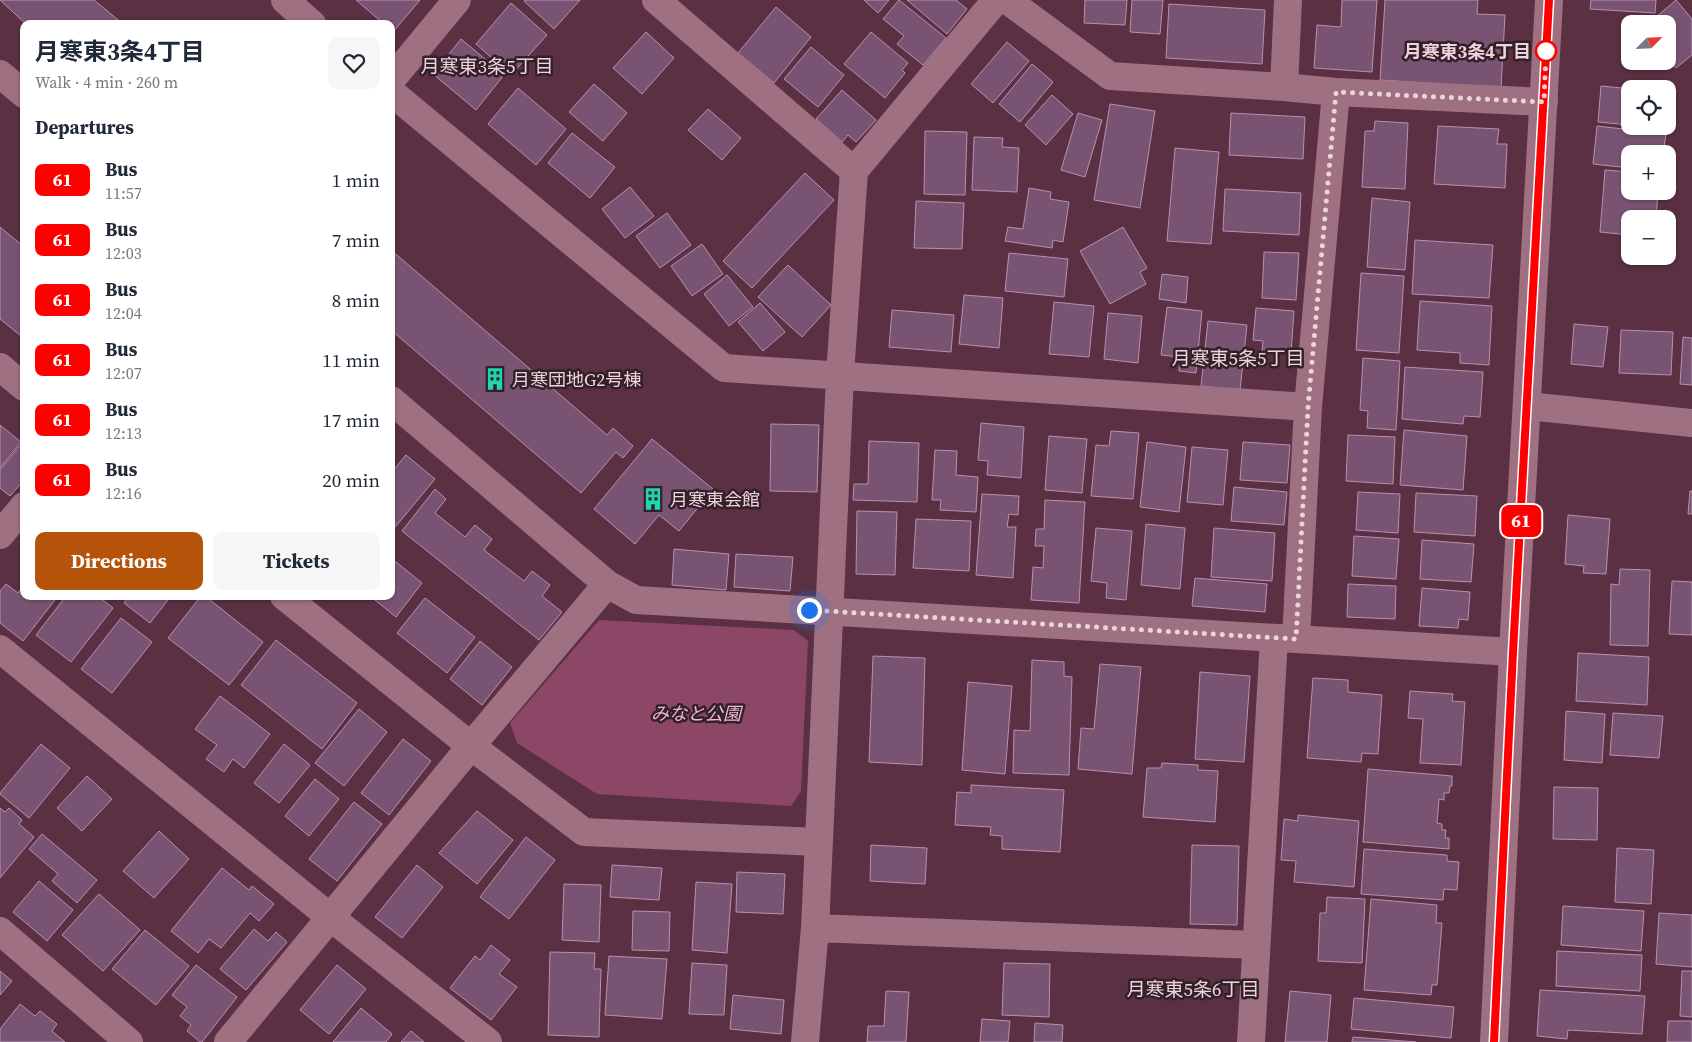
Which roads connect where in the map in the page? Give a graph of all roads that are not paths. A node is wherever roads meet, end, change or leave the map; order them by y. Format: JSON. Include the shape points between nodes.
{"nodes":[{"id":1,"x":285,"y":0,"type":"edge"},
{"id":2,"x":457,"y":0,"type":"edge"},
{"id":3,"x":656,"y":0,"type":"edge"},
{"id":4,"x":996,"y":0,"type":"edge"},
{"id":5,"x":1007,"y":0,"type":"edge"},
{"id":6,"x":1288,"y":0,"type":"edge"},
{"id":7,"x":1549,"y":0,"type":"edge"},
{"id":8,"x":308,"y":20,"type":"edge"},
{"id":9,"x":0,"y":74,"type":"edge"},
{"id":10,"x":395,"y":75,"type":"edge"},
{"id":11,"x":1284,"y":87,"type":"junction"},
{"id":12,"x":20,"y":91,"type":"edge"},
{"id":13,"x":1336,"y":92,"type":"junction"},
{"id":14,"x":395,"y":95,"type":"edge"},
{"id":15,"x":1544,"y":102,"type":"junction"},
{"id":16,"x":854,"y":171,"type":"junction"},
{"id":17,"x":0,"y":367,"type":"edge"},
{"id":18,"x":840,"y":375,"type":"junction"},
{"id":19,"x":20,"y":384,"type":"edge"},
{"id":20,"x":395,"y":403,"type":"edge"},
{"id":21,"x":1528,"y":406,"type":"junction"},
{"id":22,"x":1308,"y":407,"type":"junction"},
{"id":23,"x":1692,"y":423,"type":"edge"},
{"id":24,"x":20,"y":511,"type":"edge"},
{"id":25,"x":0,"y":535,"type":"edge"},
{"id":26,"x":607,"y":584,"type":"junction"},
{"id":27,"x":289,"y":600,"type":"edge"},
{"id":28,"x":828,"y":611,"type":"junction"},
{"id":29,"x":1285,"y":638,"type":"junction"},
{"id":30,"x":0,"y":649,"type":"edge"},
{"id":31,"x":1513,"y":652,"type":"junction"},
{"id":32,"x":471,"y":746,"type":"junction"},
{"id":33,"x":818,"y":842,"type":"junction"},
{"id":34,"x":330,"y":917,"type":"junction"},
{"id":35,"x":814,"y":928,"type":"junction"},
{"id":36,"x":0,"y":932,"type":"edge"},
{"id":37,"x":1256,"y":945,"type":"junction"},
{"id":38,"x":129,"y":1042,"type":"edge"},
{"id":39,"x":228,"y":1042,"type":"edge"},
{"id":40,"x":488,"y":1042,"type":"edge"},
{"id":41,"x":805,"y":1042,"type":"edge"},
{"id":42,"x":1251,"y":1042,"type":"edge"},
{"id":43,"x":1494,"y":1042,"type":"edge"}],
"edges":[{"from":1,"to":8,"type":"street"},
{"from":2,"to":10,"type":"street"},
{"from":3,"to":16,"type":"street"},
{"from":4,"to":16,"type":"street"},
{"from":5,"to":11,"type":"street","via":[[1110,76]]},
{"from":6,"to":11,"type":"street"},
{"from":7,"to":15,"type":"street"},
{"from":9,"to":12,"type":"street"},
{"from":11,"to":13,"type":"street"},
{"from":13,"to":15,"type":"street"},
{"from":13,"to":22,"type":"street"},
{"from":14,"to":18,"type":"street","via":[[724,368]]},
{"from":15,"to":21,"type":"street"},
{"from":16,"to":18,"type":"street"},
{"from":17,"to":19,"type":"street"},
{"from":18,"to":22,"type":"street"},
{"from":18,"to":28,"type":"street"},
{"from":20,"to":26,"type":"street"},
{"from":21,"to":23,"type":"street"},
{"from":21,"to":31,"type":"street"},
{"from":22,"to":29,"type":"street"},
{"from":24,"to":25,"type":"street"},
{"from":26,"to":28,"type":"street","via":[[636,600]]},
{"from":26,"to":32,"type":"street"},
{"from":27,"to":32,"type":"street"},
{"from":28,"to":29,"type":"street"},
{"from":28,"to":33,"type":"street"},
{"from":29,"to":31,"type":"street"},
{"from":29,"to":37,"type":"street"},
{"from":30,"to":34,"type":"street"},
{"from":31,"to":43,"type":"street"},
{"from":32,"to":33,"type":"street","via":[[584,832]]},
{"from":32,"to":34,"type":"street"},
{"from":33,"to":35,"type":"street"},
{"from":34,"to":39,"type":"street"},
{"from":34,"to":40,"type":"street"},
{"from":35,"to":37,"type":"street"},
{"from":35,"to":41,"type":"street"},
{"from":36,"to":38,"type":"street"},
{"from":37,"to":42,"type":"street"}]}
